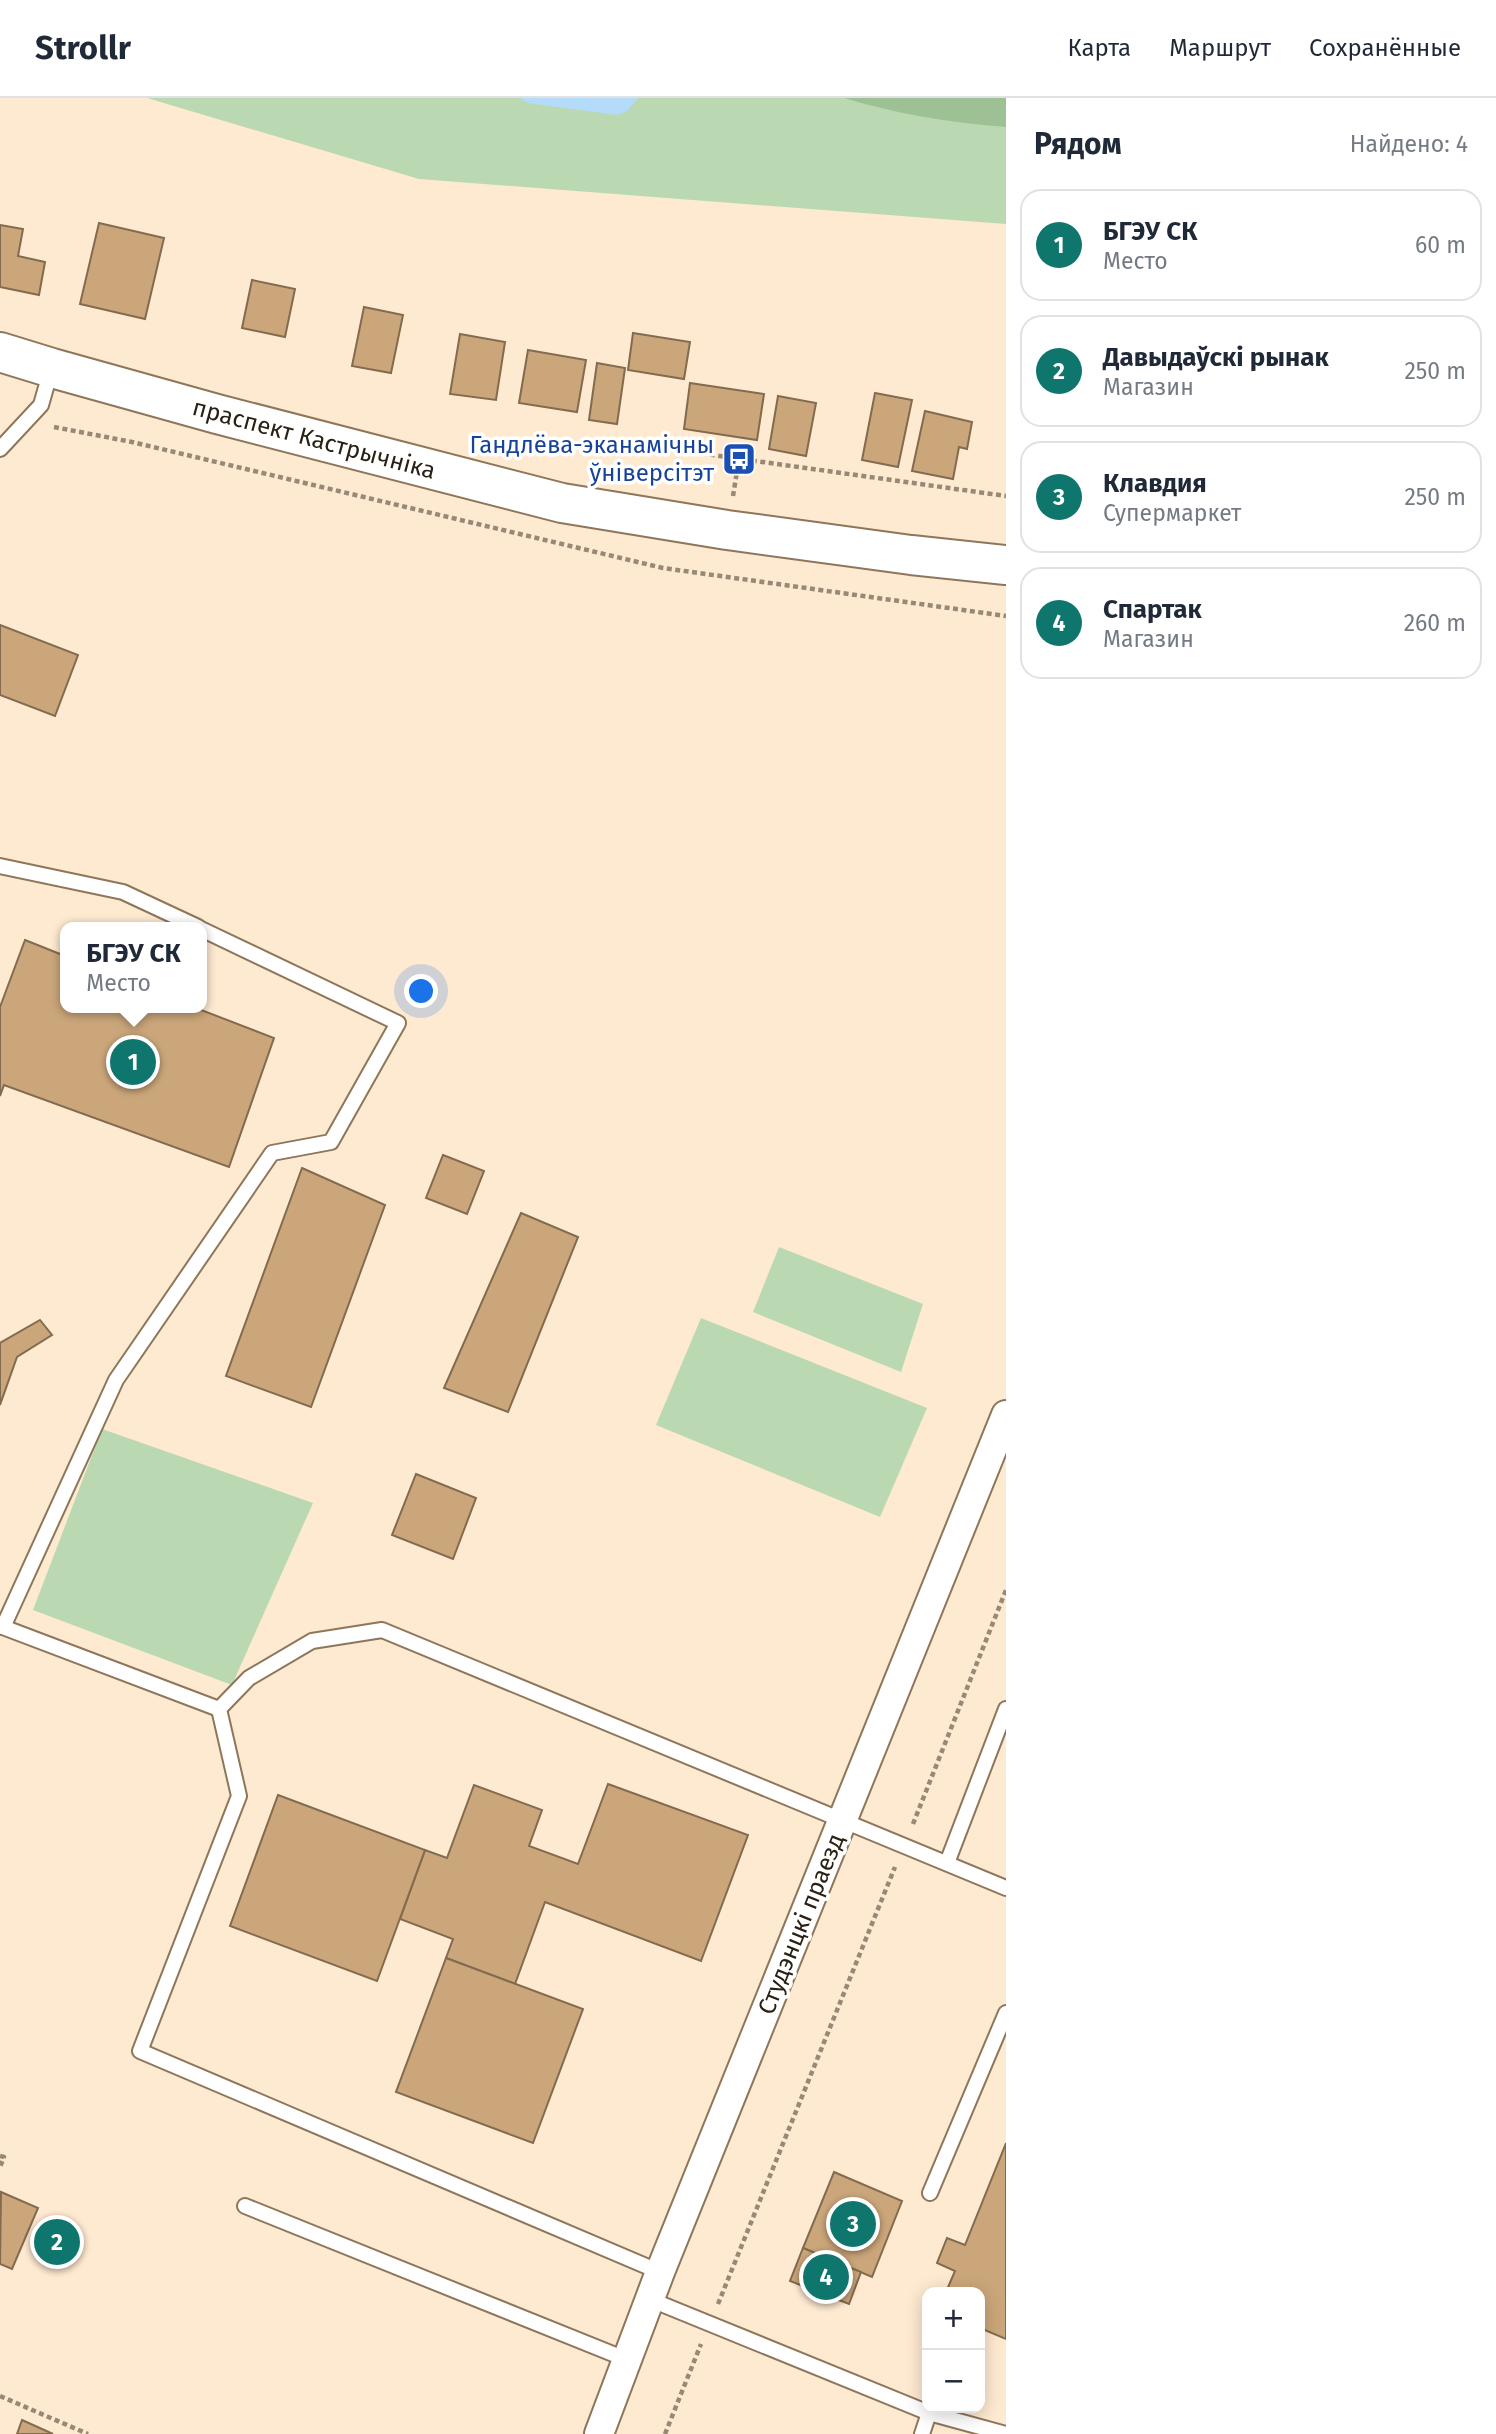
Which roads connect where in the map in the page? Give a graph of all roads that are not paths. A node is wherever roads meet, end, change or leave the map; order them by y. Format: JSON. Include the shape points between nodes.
{"nodes":[{"id":1,"x":0,"y":352,"type":"edge"},
{"id":2,"x":52,"y":368,"type":"junction"},
{"id":3,"x":0,"y":449,"type":"edge"},
{"id":4,"x":1006,"y":565,"type":"edge"},
{"id":5,"x":0,"y":866,"type":"edge"},
{"id":6,"x":187,"y":922,"type":"edge"},
{"id":7,"x":207,"y":931,"type":"edge"},
{"id":8,"x":1006,"y":1415,"type":"edge"},
{"id":9,"x":1,"y":1627,"type":"edge"},
{"id":10,"x":219,"y":1709,"type":"junction"},
{"id":11,"x":1006,"y":1709,"type":"edge"},
{"id":12,"x":843,"y":1819,"type":"junction"},
{"id":13,"x":947,"y":1863,"type":"junction"},
{"id":14,"x":1006,"y":1888,"type":"edge"},
{"id":15,"x":1006,"y":2013,"type":"edge"},
{"id":16,"x":930,"y":2193,"type":"dead end"},
{"id":17,"x":245,"y":2206,"type":"dead end"},
{"id":18,"x":660,"y":2272,"type":"junction"},
{"id":19,"x":649,"y":2299,"type":"junction"},
{"id":20,"x":628,"y":2360,"type":"junction"},
{"id":21,"x":922,"y":2410,"type":"edge"},
{"id":22,"x":929,"y":2413,"type":"joint"},
{"id":23,"x":599,"y":2434,"type":"edge"},
{"id":24,"x":922,"y":2434,"type":"edge"},
{"id":25,"x":1006,"y":2434,"type":"edge"}],
"edges":[{"from":1,"to":2,"type":"main road","name":"праспект Кастрычніка"},
{"from":2,"to":3,"type":"lane","via":[[41,405]]},
{"from":2,"to":4,"type":"main road","name":"праспект Кастрычніка","via":[[562,503],[727,530]]},
{"from":5,"to":6,"type":"lane","via":[[124,892]]},
{"from":7,"to":9,"type":"lane","via":[[398,1023],[331,1142],[272,1153],[116,1380]]},
{"from":8,"to":12,"type":"street","name":"Студэнцкі праезд"},
{"from":9,"to":10,"type":"lane"},
{"from":10,"to":12,"type":"lane","via":[[249,1678],[312,1641],[382,1630]]},
{"from":10,"to":18,"type":"lane","via":[[239,1796],[140,2051]]},
{"from":11,"to":13,"type":"lane"},
{"from":12,"to":13,"type":"lane"},
{"from":12,"to":18,"type":"street","name":"Студэнцкі праезд"},
{"from":13,"to":14,"type":"lane"},
{"from":15,"to":16,"type":"lane"},
{"from":17,"to":20,"type":"lane"},
{"from":18,"to":19,"type":"street","name":"Студэнцкі праезд"},
{"from":19,"to":20,"type":"street","name":"Студэнцкі праезд"},
{"from":19,"to":21,"type":"lane"},
{"from":20,"to":23,"type":"street","name":"Студэнцкі праезд"},
{"from":22,"to":24,"type":"lane"},
{"from":22,"to":25,"type":"lane"}]}
